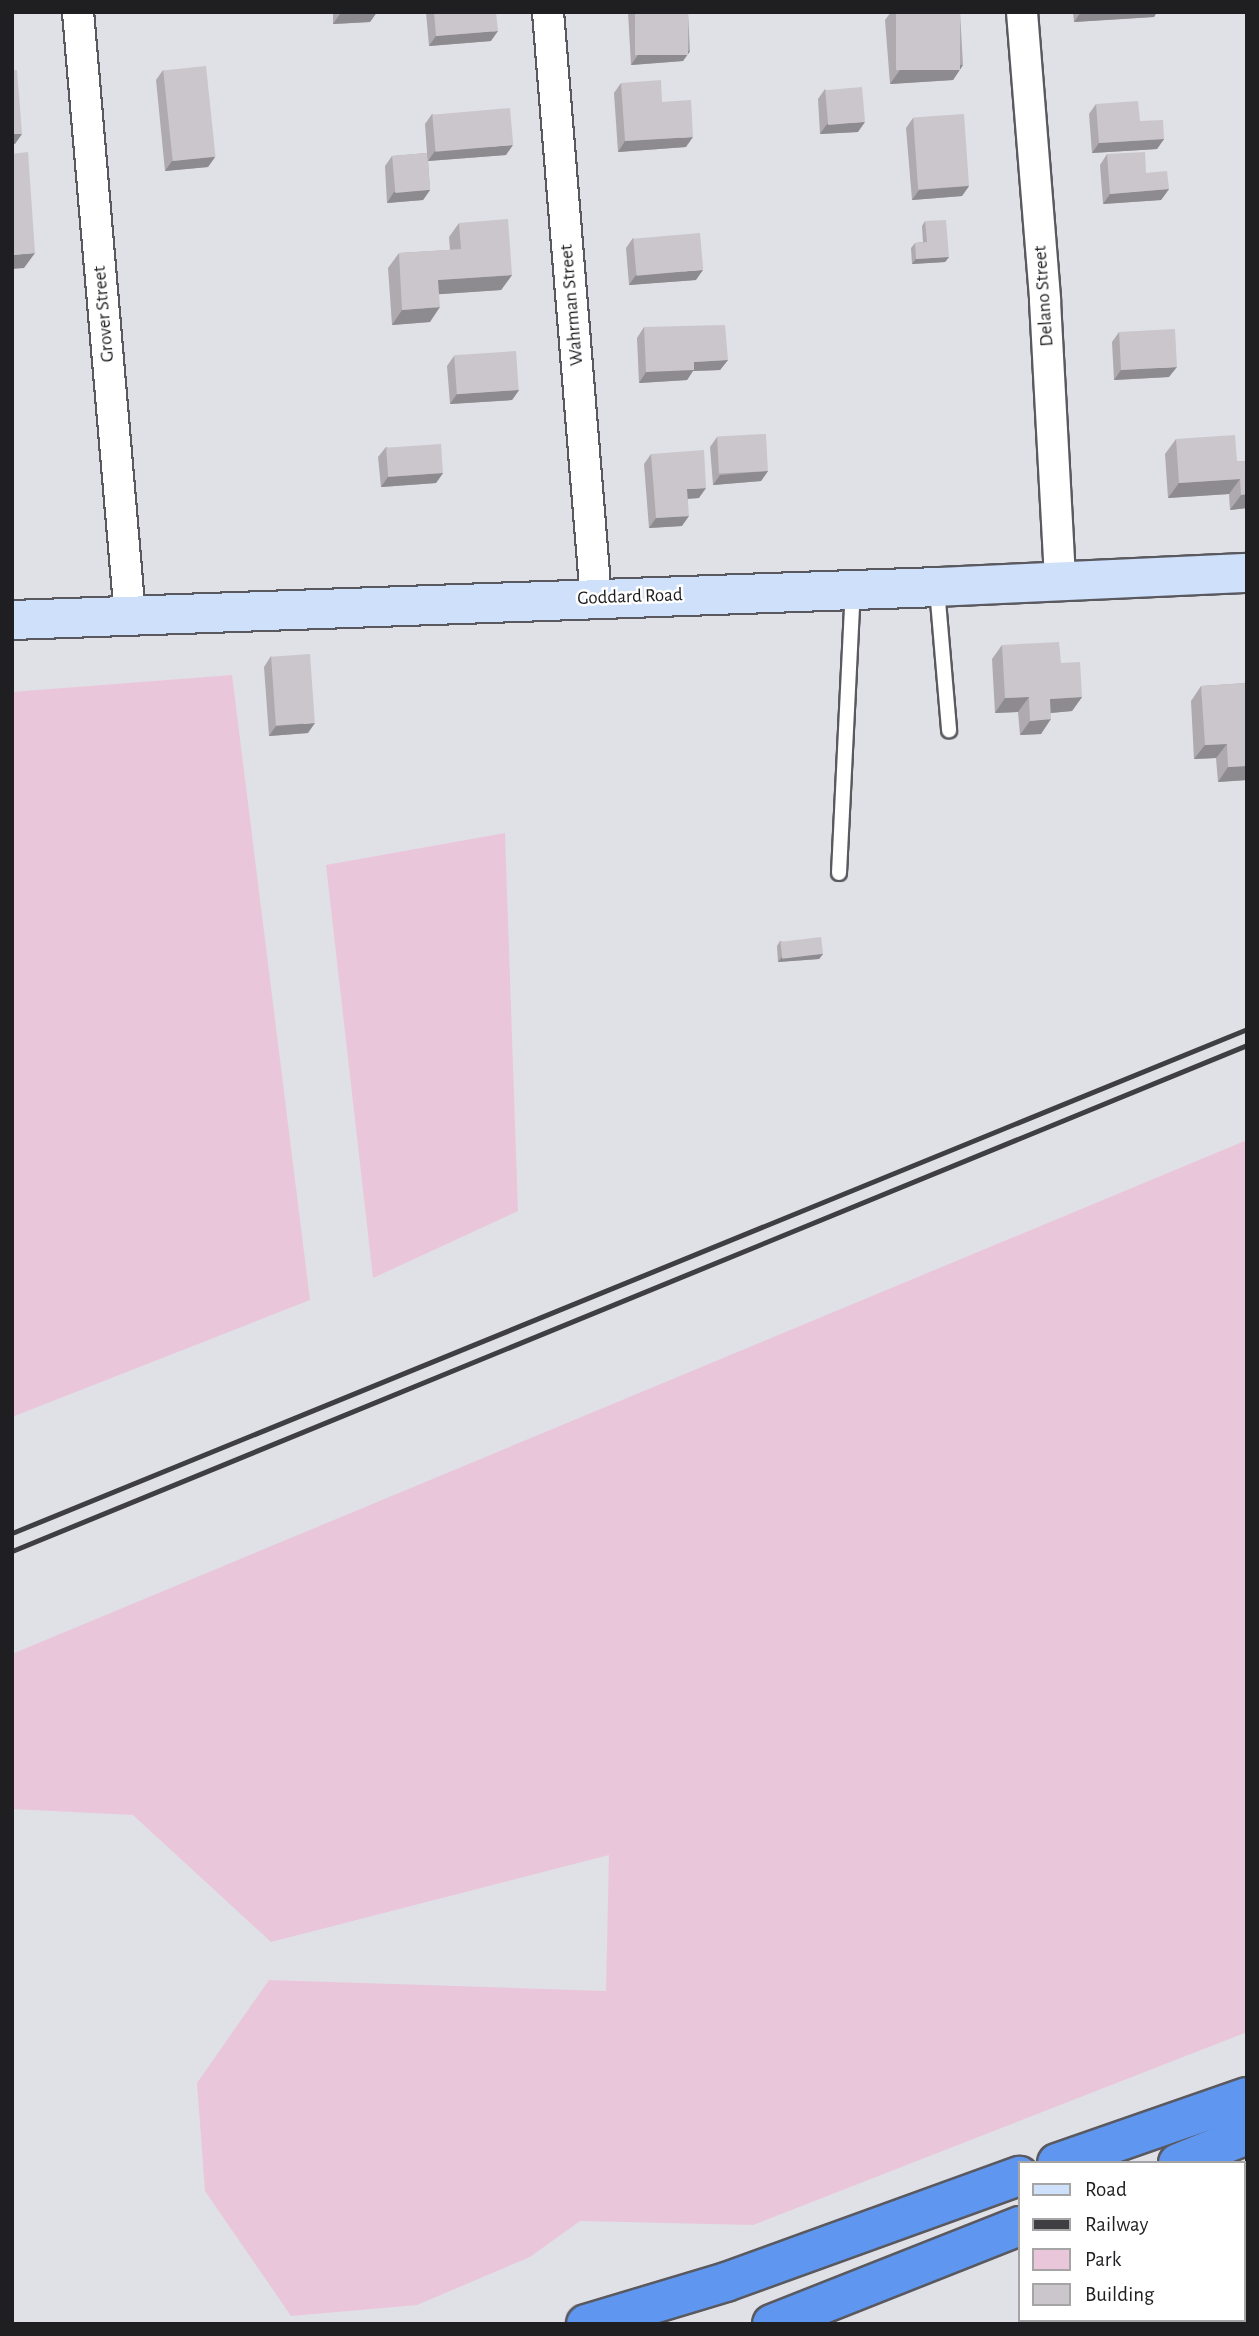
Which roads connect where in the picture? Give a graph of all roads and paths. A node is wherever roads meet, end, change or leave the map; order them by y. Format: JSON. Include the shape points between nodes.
{"nodes":[{"id":1,"x":78,"y":12,"type":"edge"},
{"id":2,"x":548,"y":12,"type":"edge"},
{"id":3,"x":1022,"y":12,"type":"edge"},
{"id":4,"x":1247,"y":573,"type":"edge"},
{"id":5,"x":1060,"y":580,"type":"junction"},
{"id":6,"x":937,"y":587,"type":"junction"},
{"id":7,"x":853,"y":590,"type":"junction"},
{"id":8,"x":596,"y":598,"type":"junction"},
{"id":9,"x":130,"y":616,"type":"junction"},
{"id":10,"x":12,"y":621,"type":"edge"},
{"id":11,"x":949,"y":730,"type":"dead end"},
{"id":12,"x":839,"y":873,"type":"dead end"},
{"id":13,"x":1247,"y":2097,"type":"edge"},
{"id":14,"x":1247,"y":2135,"type":"edge"},
{"id":15,"x":1063,"y":2161,"type":"edge"},
{"id":16,"x":1183,"y":2161,"type":"edge"},
{"id":17,"x":1018,"y":2176,"type":"edge"},
{"id":18,"x":1018,"y":2226,"type":"edge"},
{"id":19,"x":586,"y":2324,"type":"edge"},
{"id":20,"x":772,"y":2324,"type":"edge"}],
"edges":[{"from":1,"to":9,"type":"street","name":"Grover Street"},
{"from":2,"to":8,"type":"street","name":"Wahrman Street"},
{"from":3,"to":5,"type":"street","name":"Delano Street","via":[[1045,301]]},
{"from":4,"to":5,"type":"main road","name":"Goddard Road"},
{"from":5,"to":6,"type":"main road","name":"Goddard Road"},
{"from":6,"to":7,"type":"main road","name":"Goddard Road"},
{"from":6,"to":11,"type":"lane"},
{"from":7,"to":8,"type":"main road","name":"Goddard Road"},
{"from":7,"to":12,"type":"lane"},
{"from":8,"to":9,"type":"main road","name":"Goddard Road"},
{"from":9,"to":10,"type":"main road","name":"Goddard Road"},
{"from":13,"to":15,"type":"highway"},
{"from":14,"to":16,"type":"highway"},
{"from":17,"to":19,"type":"highway","via":[[726,2282]]},
{"from":18,"to":20,"type":"highway"}]}
